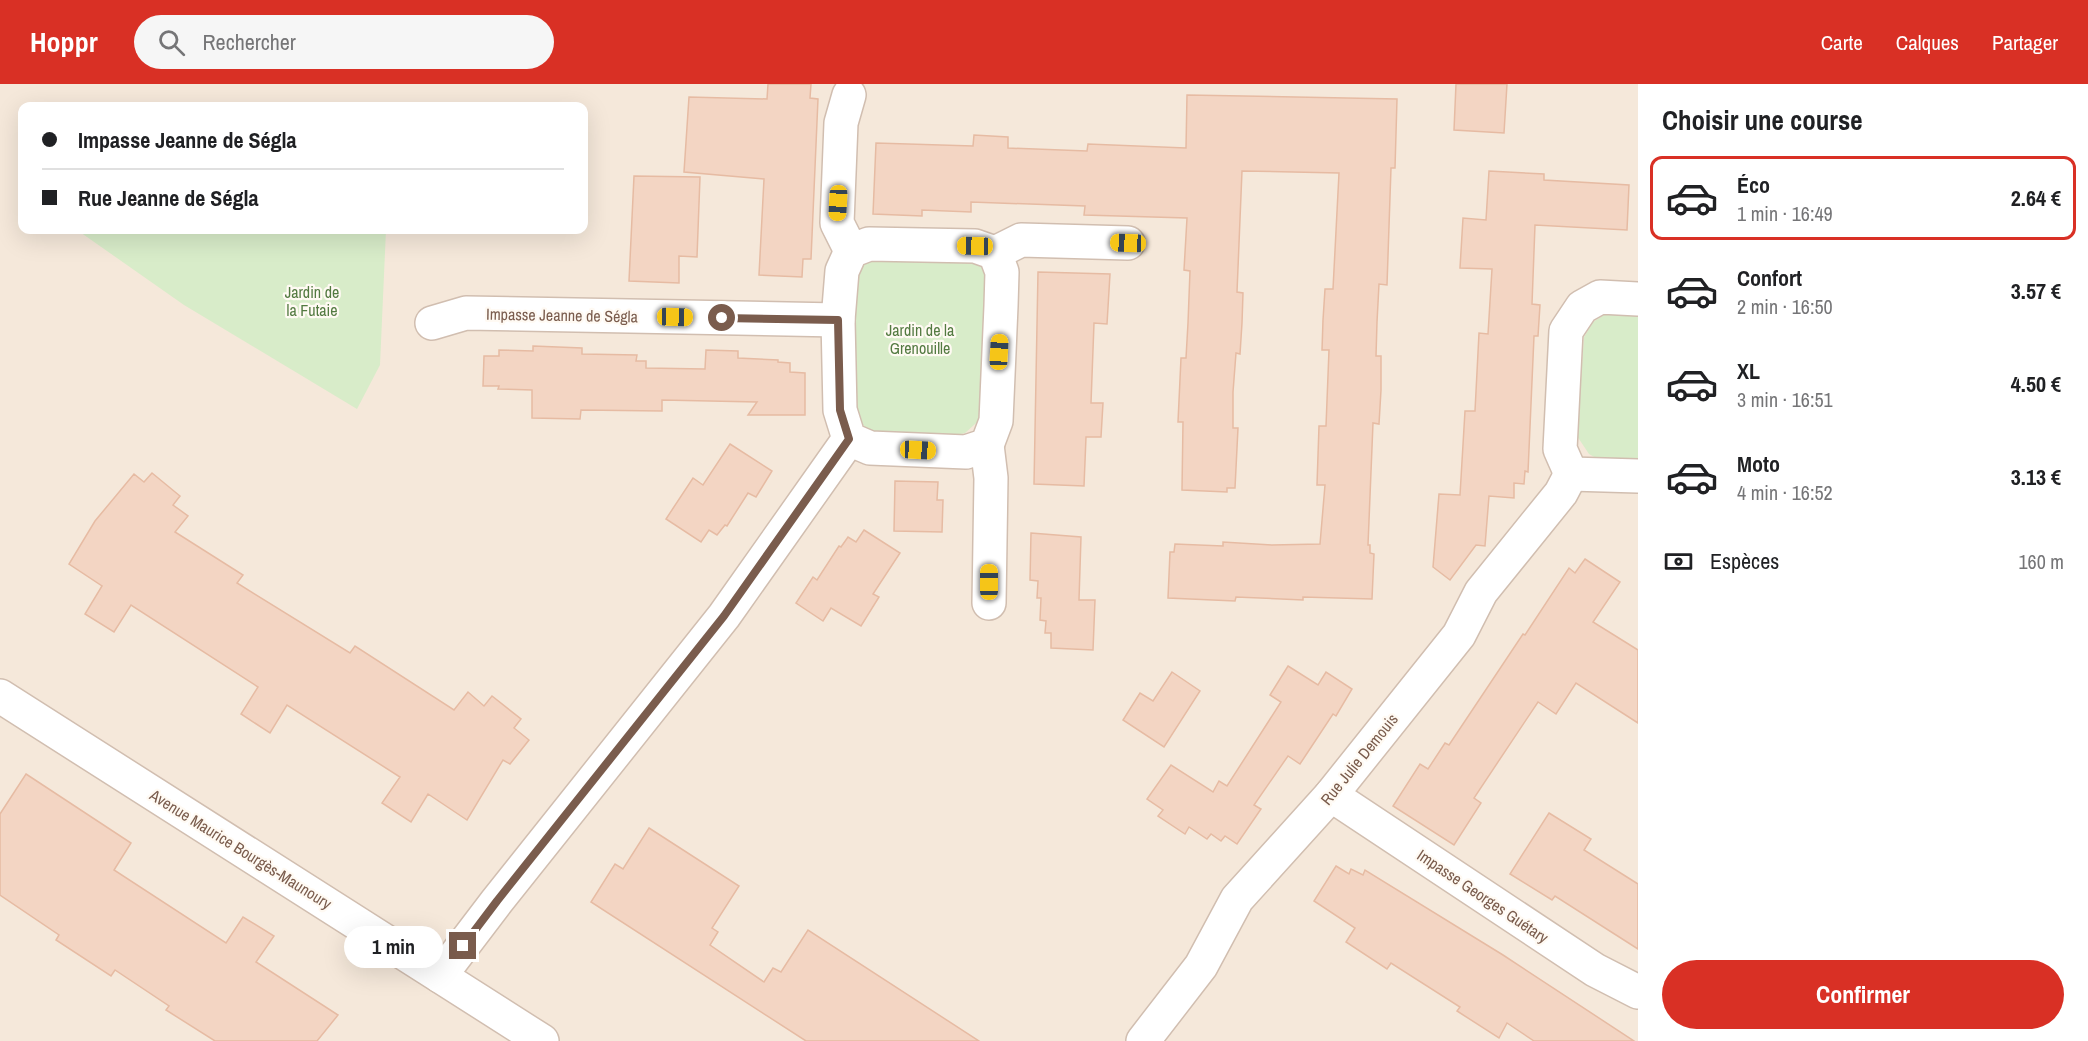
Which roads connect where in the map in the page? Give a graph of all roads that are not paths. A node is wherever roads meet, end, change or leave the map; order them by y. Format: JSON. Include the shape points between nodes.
{"nodes":[{"id":1,"x":849,"y":95,"type":"dead end"},
{"id":2,"x":1128,"y":243,"type":"dead end"},
{"id":3,"x":851,"y":251,"type":"junction"},
{"id":4,"x":995,"y":253,"type":"junction"},
{"id":5,"x":1638,"y":298,"type":"edge"},
{"id":6,"x":838,"y":320,"type":"junction"},
{"id":7,"x":432,"y":323,"type":"dead end"},
{"id":8,"x":849,"y":439,"type":"junction"},
{"id":9,"x":987,"y":445,"type":"junction"},
{"id":10,"x":1571,"y":474,"type":"junction"},
{"id":11,"x":1638,"y":476,"type":"edge"},
{"id":12,"x":989,"y":603,"type":"dead end"},
{"id":13,"x":0,"y":696,"type":"edge"},
{"id":14,"x":1331,"y":795,"type":"junction"},
{"id":15,"x":440,"y":976,"type":"junction"},
{"id":16,"x":1638,"y":992,"type":"edge"},
{"id":17,"x":542,"y":1041,"type":"edge"},
{"id":18,"x":1143,"y":1041,"type":"edge"}],
"edges":[{"from":1,"to":3,"type":"street","via":[[841,123],[837,223]]},
{"from":2,"to":4,"type":"street","via":[[1021,240]]},
{"from":3,"to":4,"type":"street","via":[[881,244],[975,246]]},
{"from":3,"to":6,"type":"street","via":[[842,271]]},
{"from":4,"to":9,"type":"street","via":[[1002,272],[1000,329],[996,421]]},
{"from":5,"to":10,"type":"street","via":[[1600,297],[1582,308],[1566,331],[1560,449]]},
{"from":6,"to":7,"type":"street","name":"Impasse Jeanne de Ségla","via":[[466,314]]},
{"from":6,"to":8,"type":"street","via":[[840,410]]},
{"from":8,"to":9,"type":"street","via":[[870,448],[966,452]]},
{"from":8,"to":15,"type":"street","via":[[724,616]]},
{"from":9,"to":12,"type":"street","via":[[991,478]]},
{"from":10,"to":11,"type":"street"},
{"from":10,"to":14,"type":"street","name":"Rue Julie Demouis","via":[[1561,493],[1481,592],[1459,635]]},
{"from":13,"to":15,"type":"street","name":"Avenue Maurice Bourgès-Maunoury"},
{"from":14,"to":16,"type":"street","name":"Impasse Georges Guétary","via":[[1595,970]]},
{"from":14,"to":18,"type":"street","name":"Rue Julie Demouis","via":[[1237,899],[1202,966]]},
{"from":15,"to":17,"type":"street","name":"Avenue Maurice Bourgès-Maunoury"}]}
